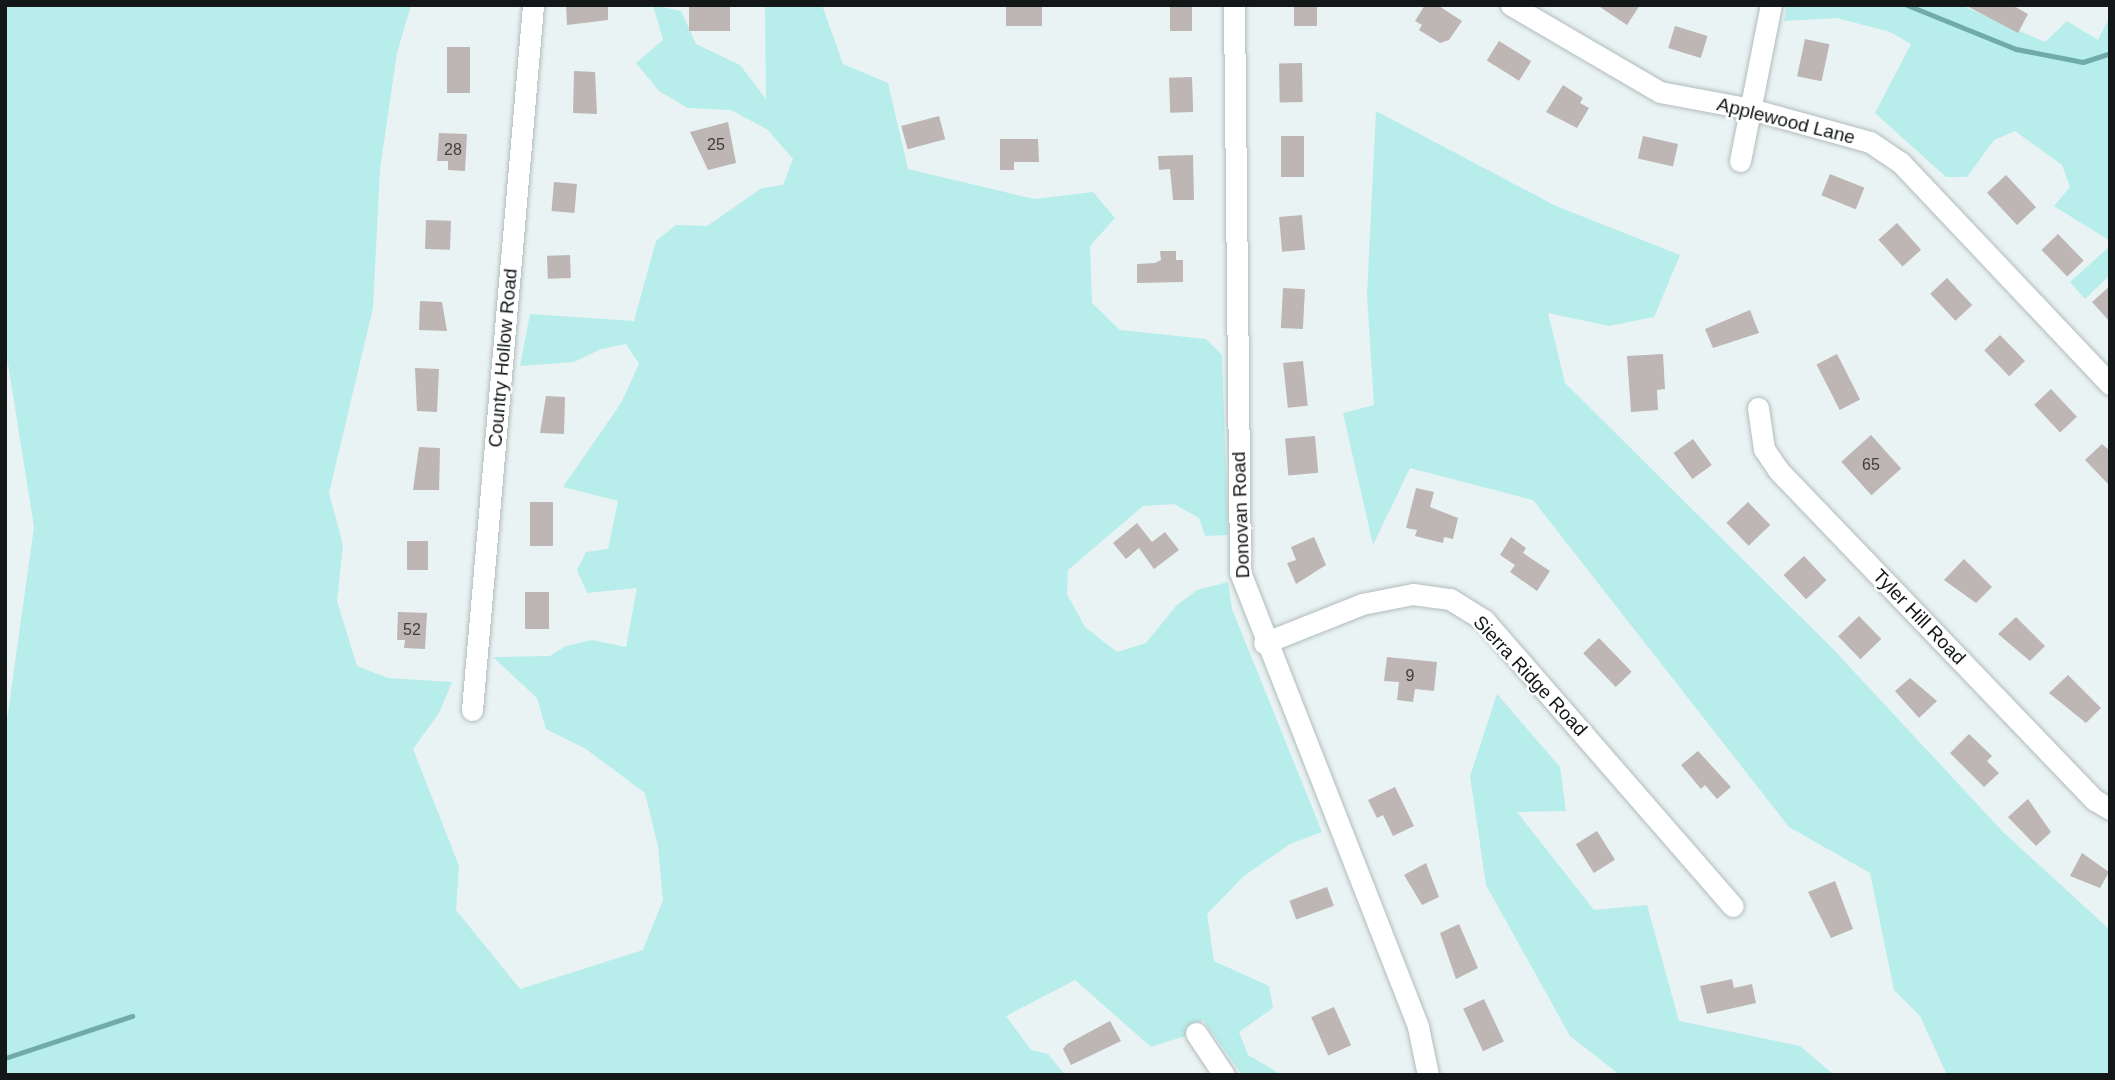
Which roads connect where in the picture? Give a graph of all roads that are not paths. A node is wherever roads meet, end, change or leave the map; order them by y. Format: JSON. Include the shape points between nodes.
{"nodes":[{"id":1,"x":533,"y":5,"type":"edge"},
{"id":2,"x":1234,"y":5,"type":"edge"},
{"id":3,"x":1511,"y":5,"type":"edge"},
{"id":4,"x":1771,"y":5,"type":"edge"},
{"id":5,"x":1751,"y":109,"type":"junction"},
{"id":6,"x":1740,"y":161,"type":"dead end"},
{"id":7,"x":2110,"y":384,"type":"edge"},
{"id":8,"x":1758,"y":408,"type":"dead end"},
{"id":9,"x":1264,"y":643,"type":"junction"},
{"id":10,"x":472,"y":710,"type":"dead end"},
{"id":11,"x":2110,"y":809,"type":"edge"},
{"id":12,"x":1733,"y":906,"type":"dead end"},
{"id":13,"x":1196,"y":1033,"type":"dead end"},
{"id":14,"x":1224,"y":1075,"type":"edge"},
{"id":15,"x":1429,"y":1075,"type":"edge"}],
"edges":[{"from":1,"to":10,"type":"street","name":"Country Hollow Road"},
{"from":2,"to":9,"type":"street","name":"Donovan Road","via":[[1240,572]]},
{"from":3,"to":5,"type":"street","name":"Applewood Lane","via":[[1660,92]]},
{"from":4,"to":5,"type":"street"},
{"from":5,"to":6,"type":"street"},
{"from":5,"to":7,"type":"street","name":"Applewood Lane","via":[[1870,142],[1900,162]]},
{"from":8,"to":11,"type":"street","name":"Tyler Hill Road","via":[[1764,449],[1778,470],[2095,800]]},
{"from":9,"to":12,"type":"street","name":"Sierra Ridge Road","via":[[1362,604],[1413,593],[1450,599],[1483,620]]},
{"from":9,"to":15,"type":"street","name":"Donovan Road","via":[[1418,1027]]},
{"from":13,"to":14,"type":"street"}]}
